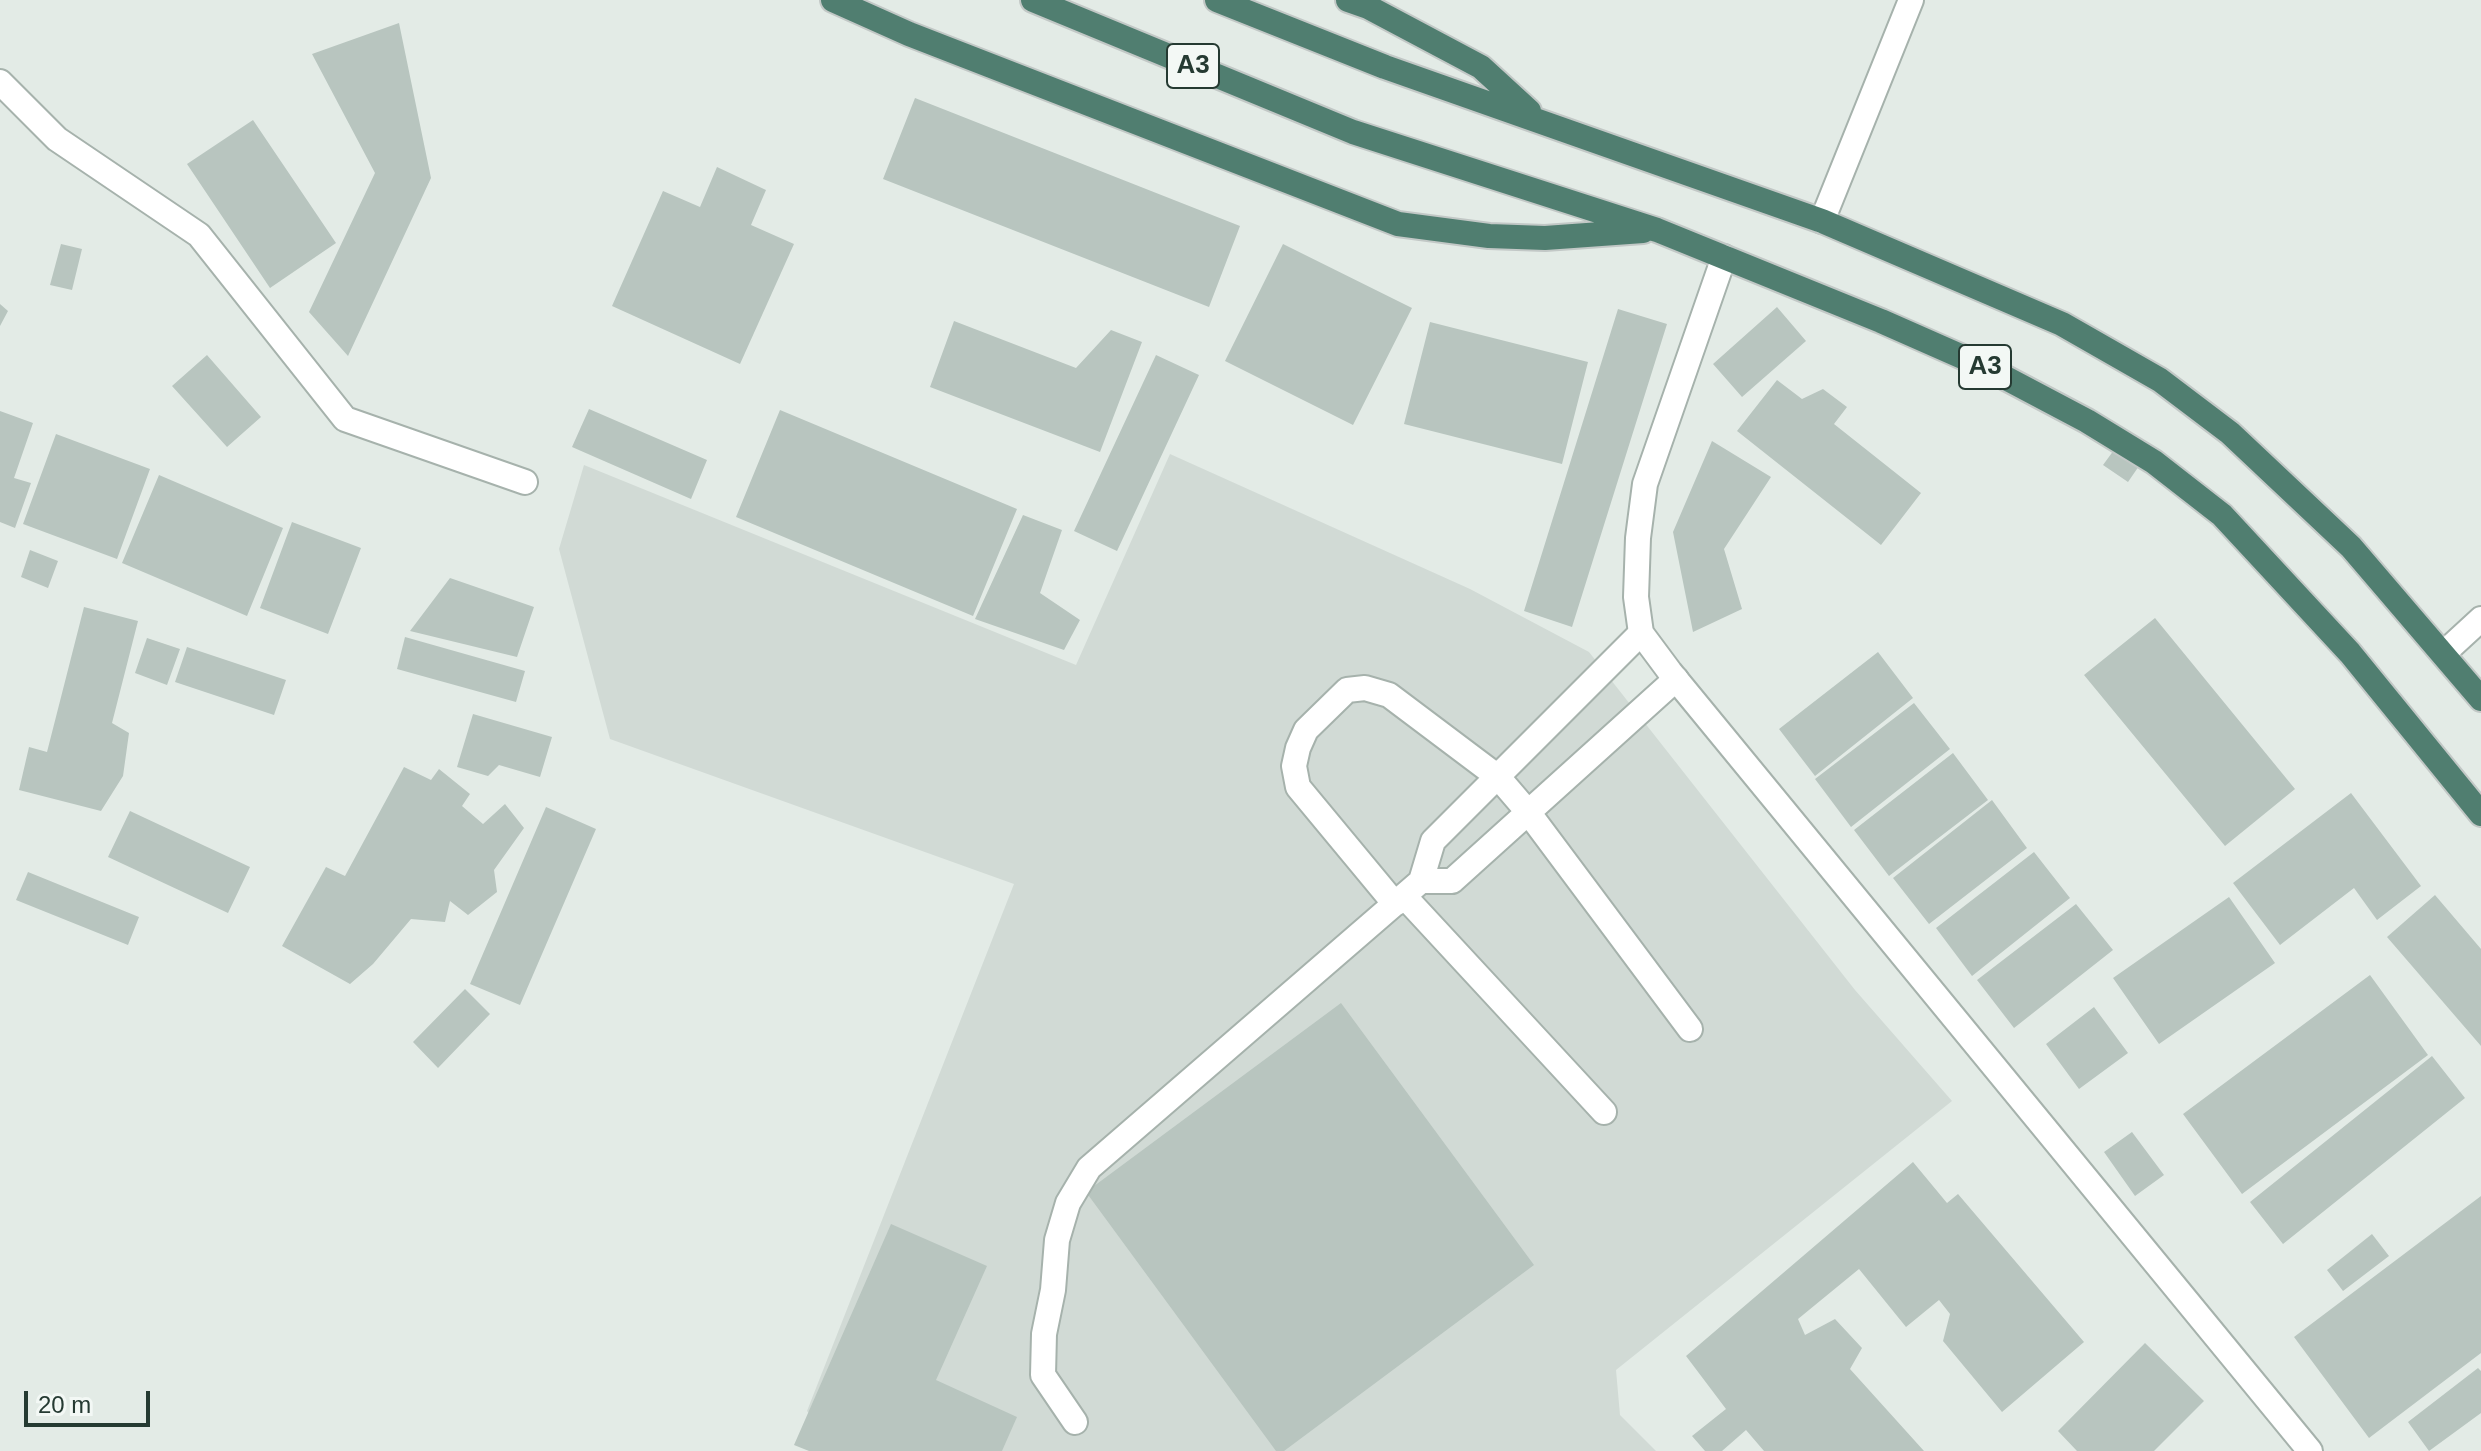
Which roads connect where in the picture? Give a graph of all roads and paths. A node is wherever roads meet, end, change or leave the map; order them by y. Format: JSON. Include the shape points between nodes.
{"nodes":[{"id":1,"x":833,"y":0,"type":"edge"},
{"id":2,"x":1033,"y":0,"type":"edge"},
{"id":3,"x":1217,"y":0,"type":"edge"},
{"id":4,"x":1348,"y":0,"type":"edge"},
{"id":5,"x":1911,"y":0,"type":"edge"},
{"id":6,"x":0,"y":82,"type":"edge"},
{"id":7,"x":1537,"y":119,"type":"junction"},
{"id":8,"x":1822,"y":221,"type":"junction"},
{"id":9,"x":1657,"y":230,"type":"junction"},
{"id":10,"x":1724,"y":257,"type":"junction"},
{"id":11,"x":525,"y":482,"type":"dead end"},
{"id":12,"x":2481,"y":619,"type":"edge"},
{"id":13,"x":1641,"y":633,"type":"junction"},
{"id":14,"x":2444,"y":653,"type":"junction"},
{"id":15,"x":1676,"y":679,"type":"junction"},
{"id":16,"x":2481,"y":699,"type":"edge"},
{"id":17,"x":1498,"y":777,"type":"junction"},
{"id":18,"x":1528,"y":812,"type":"junction"},
{"id":19,"x":2481,"y":814,"type":"edge"},
{"id":20,"x":1407,"y":893,"type":"junction"},
{"id":21,"x":1690,"y":1029,"type":"dead end"},
{"id":22,"x":1604,"y":1112,"type":"dead end"},
{"id":23,"x":1075,"y":1422,"type":"dead end"},
{"id":24,"x":2310,"y":1451,"type":"edge"}],
"edges":[{"from":1,"to":9,"type":"highway","via":[[1398,224],[1545,238]]},
{"from":2,"to":9,"type":"highway","number":"A3","via":[[1353,132]]},
{"from":3,"to":7,"type":"highway","number":"A3","via":[[1385,67]]},
{"from":4,"to":7,"type":"highway","via":[[1481,67]]},
{"from":5,"to":8,"type":"street"},
{"from":6,"to":11,"type":"street","via":[[57,139],[199,235],[345,419]]},
{"from":7,"to":8,"type":"highway","number":"A3"},
{"from":8,"to":14,"type":"highway","number":"A3","via":[[2062,324],[2160,380],[2230,433],[2351,547]]},
{"from":9,"to":10,"type":"highway","number":"A3"},
{"from":10,"to":13,"type":"street","via":[[1645,484],[1636,597]]},
{"from":10,"to":19,"type":"highway","number":"A3","via":[[1983,366],[2154,462],[2222,515],[2278,575],[2350,653]]},
{"from":12,"to":14,"type":"street"},
{"from":13,"to":15,"type":"street"},
{"from":13,"to":17,"type":"street"},
{"from":14,"to":16,"type":"highway","number":"A3"},
{"from":15,"to":18,"type":"street"},
{"from":15,"to":24,"type":"street"},
{"from":17,"to":18,"type":"street"},
{"from":17,"to":20,"type":"street","via":[[1433,841]]},
{"from":17,"to":20,"type":"street","via":[[1389,695],[1365,688],[1347,690],[1306,730],[1294,766],[1298,787]]},
{"from":18,"to":20,"type":"street","via":[[1452,881]]},
{"from":18,"to":21,"type":"street"},
{"from":20,"to":22,"type":"street"},
{"from":20,"to":23,"type":"street","via":[[1089,1168],[1068,1203],[1057,1240],[1044,1334],[1043,1375]]}]}
